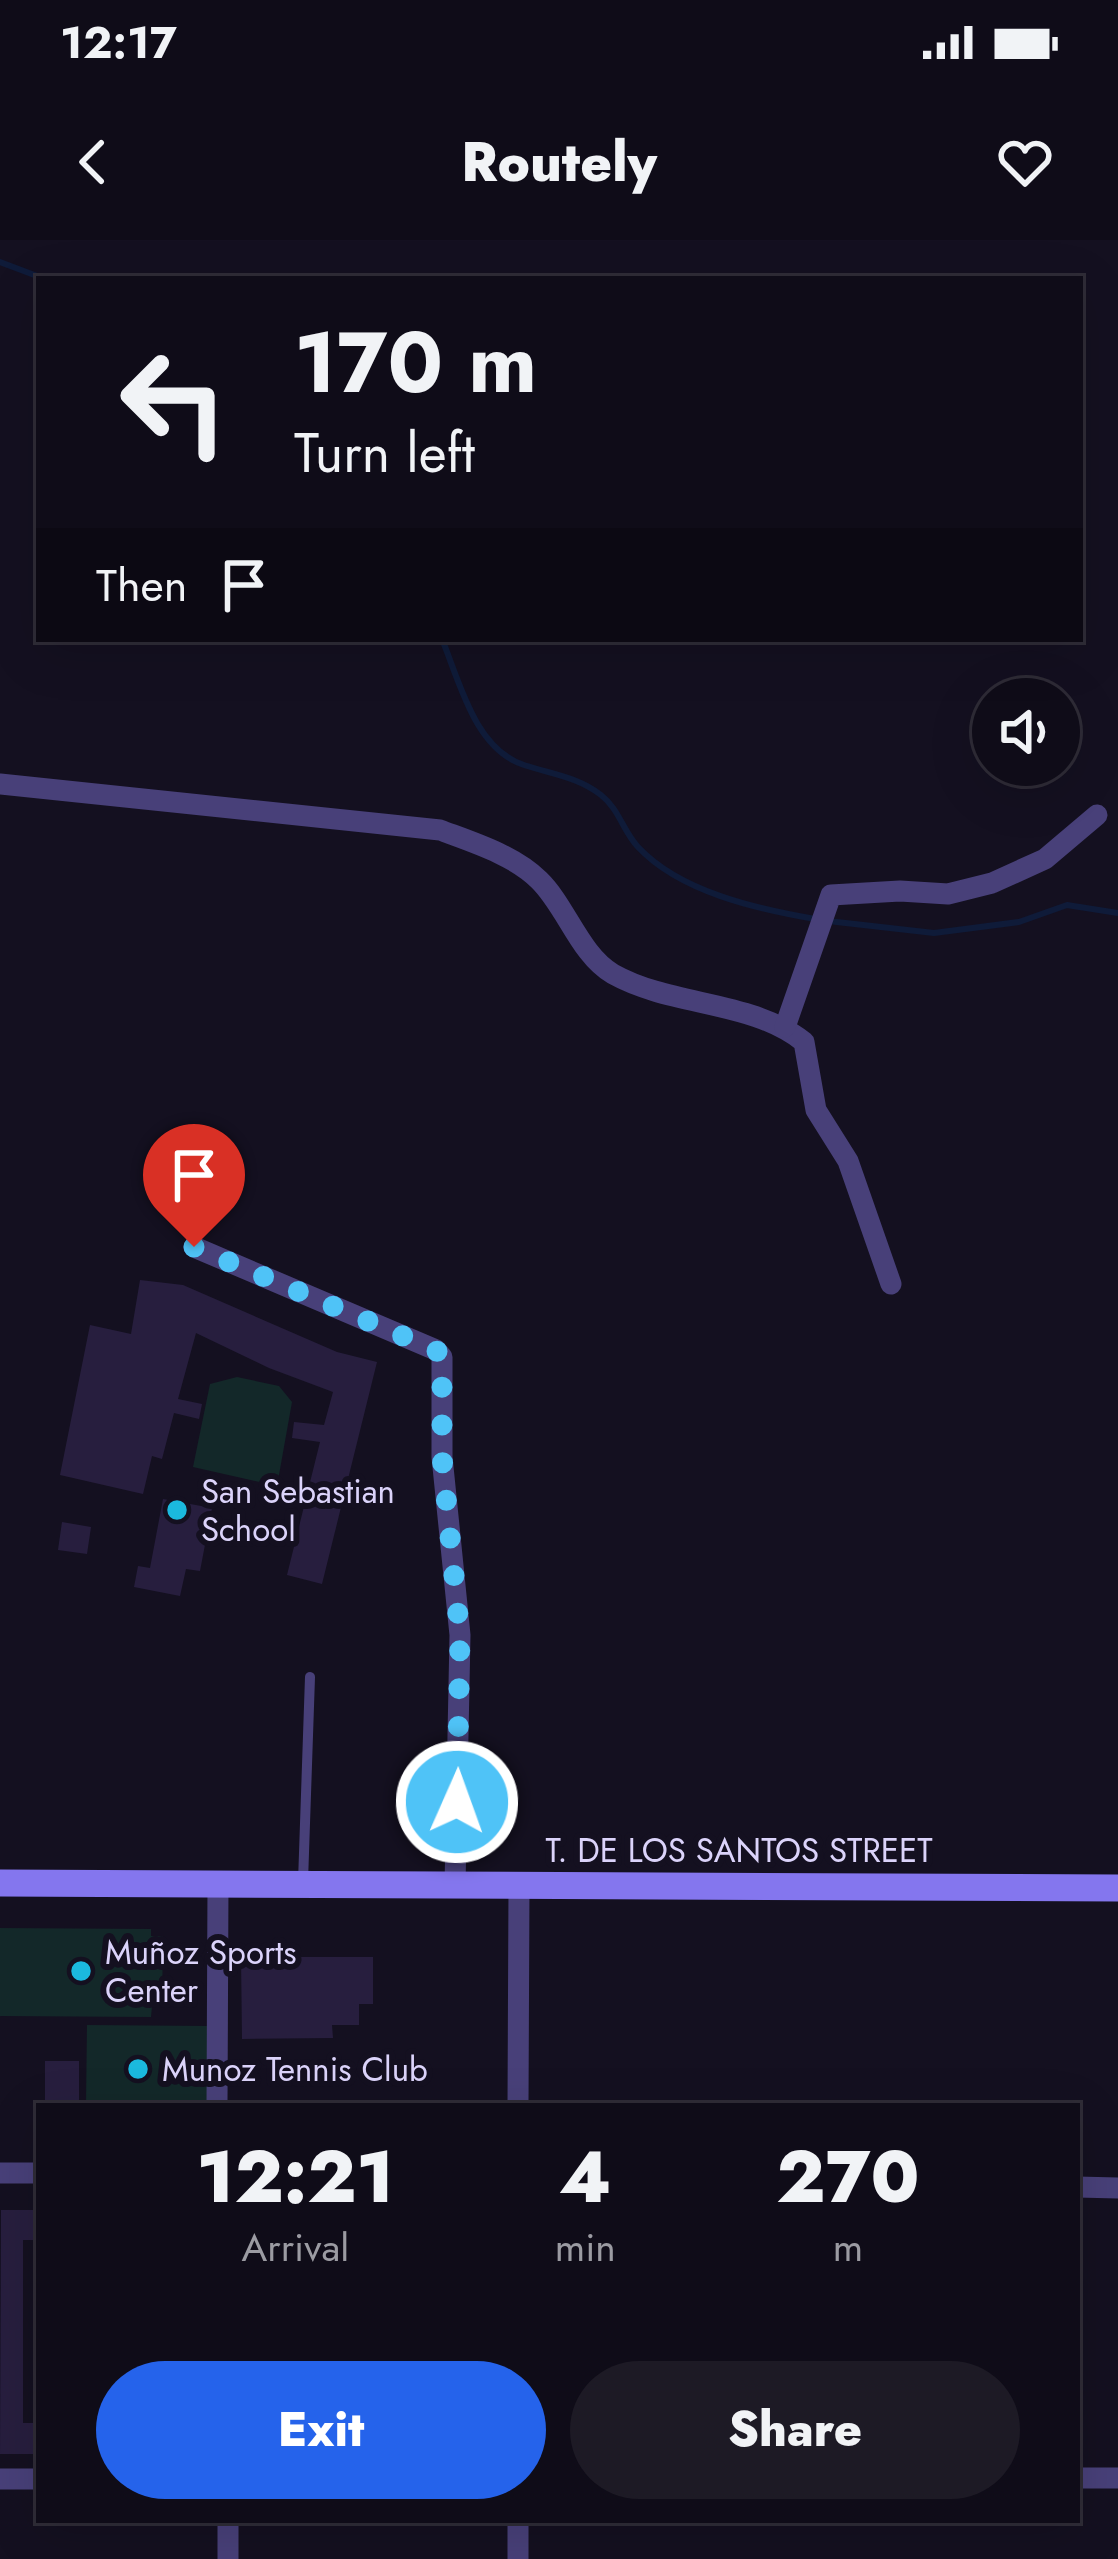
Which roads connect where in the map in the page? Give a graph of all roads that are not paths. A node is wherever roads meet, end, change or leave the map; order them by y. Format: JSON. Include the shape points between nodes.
{"nodes":[{"id":1,"x":0,"y":784,"type":"edge"},
{"id":2,"x":1097,"y":815,"type":"dead end"},
{"id":3,"x":785,"y":1027,"type":"junction"},
{"id":4,"x":194,"y":1247,"type":"dead end"},
{"id":5,"x":891,"y":1284,"type":"dead end"},
{"id":6,"x":310,"y":1677,"type":"dead end"},
{"id":7,"x":0,"y":1882,"type":"edge"},
{"id":8,"x":218,"y":1884,"type":"junction"},
{"id":9,"x":303,"y":1885,"type":"junction"},
{"id":10,"x":519,"y":1885,"type":"junction"},
{"id":11,"x":455,"y":1886,"type":"junction"},
{"id":12,"x":1118,"y":1888,"type":"edge"},
{"id":13,"x":217,"y":2103,"type":"edge"},
{"id":14,"x":518,"y":2103,"type":"edge"},
{"id":15,"x":0,"y":2173,"type":"edge"},
{"id":16,"x":36,"y":2173,"type":"edge"},
{"id":17,"x":1080,"y":2187,"type":"edge"},
{"id":18,"x":1118,"y":2188,"type":"edge"},
{"id":19,"x":1080,"y":2478,"type":"edge"},
{"id":20,"x":1118,"y":2478,"type":"edge"},
{"id":21,"x":0,"y":2479,"type":"edge"},
{"id":22,"x":36,"y":2479,"type":"edge"},
{"id":23,"x":228,"y":2523,"type":"edge"},
{"id":24,"x":518,"y":2523,"type":"edge"},
{"id":25,"x":228,"y":2559,"type":"edge"},
{"id":26,"x":518,"y":2559,"type":"edge"}],
"edges":[{"from":1,"to":3,"type":"street","via":[[440,830],[538,878],[608,972]]},
{"from":2,"to":3,"type":"street","via":[[1045,859],[992,883],[948,894],[831,895]]},
{"from":3,"to":5,"type":"street","via":[[804,1042],[816,1110],[848,1161]]},
{"from":4,"to":11,"type":"street","via":[[442,1357],[443,1477],[460,1635]]},
{"from":6,"to":9,"type":"lane"},
{"from":7,"to":8,"type":"main road","name":"T. DE LOS SANTOS STREET"},
{"from":8,"to":9,"type":"main road","name":"T. DE LOS SANTOS STREET"},
{"from":8,"to":13,"type":"street"},
{"from":9,"to":11,"type":"main road","name":"T. DE LOS SANTOS STREET"},
{"from":10,"to":11,"type":"main road","name":"T. DE LOS SANTOS STREET"},
{"from":10,"to":12,"type":"main road","name":"T. DE LOS SANTOS STREET"},
{"from":10,"to":14,"type":"street"},
{"from":15,"to":16,"type":"street"},
{"from":17,"to":18,"type":"street"},
{"from":19,"to":20,"type":"street"},
{"from":21,"to":22,"type":"street"},
{"from":23,"to":25,"type":"street"},
{"from":24,"to":26,"type":"street"}]}
